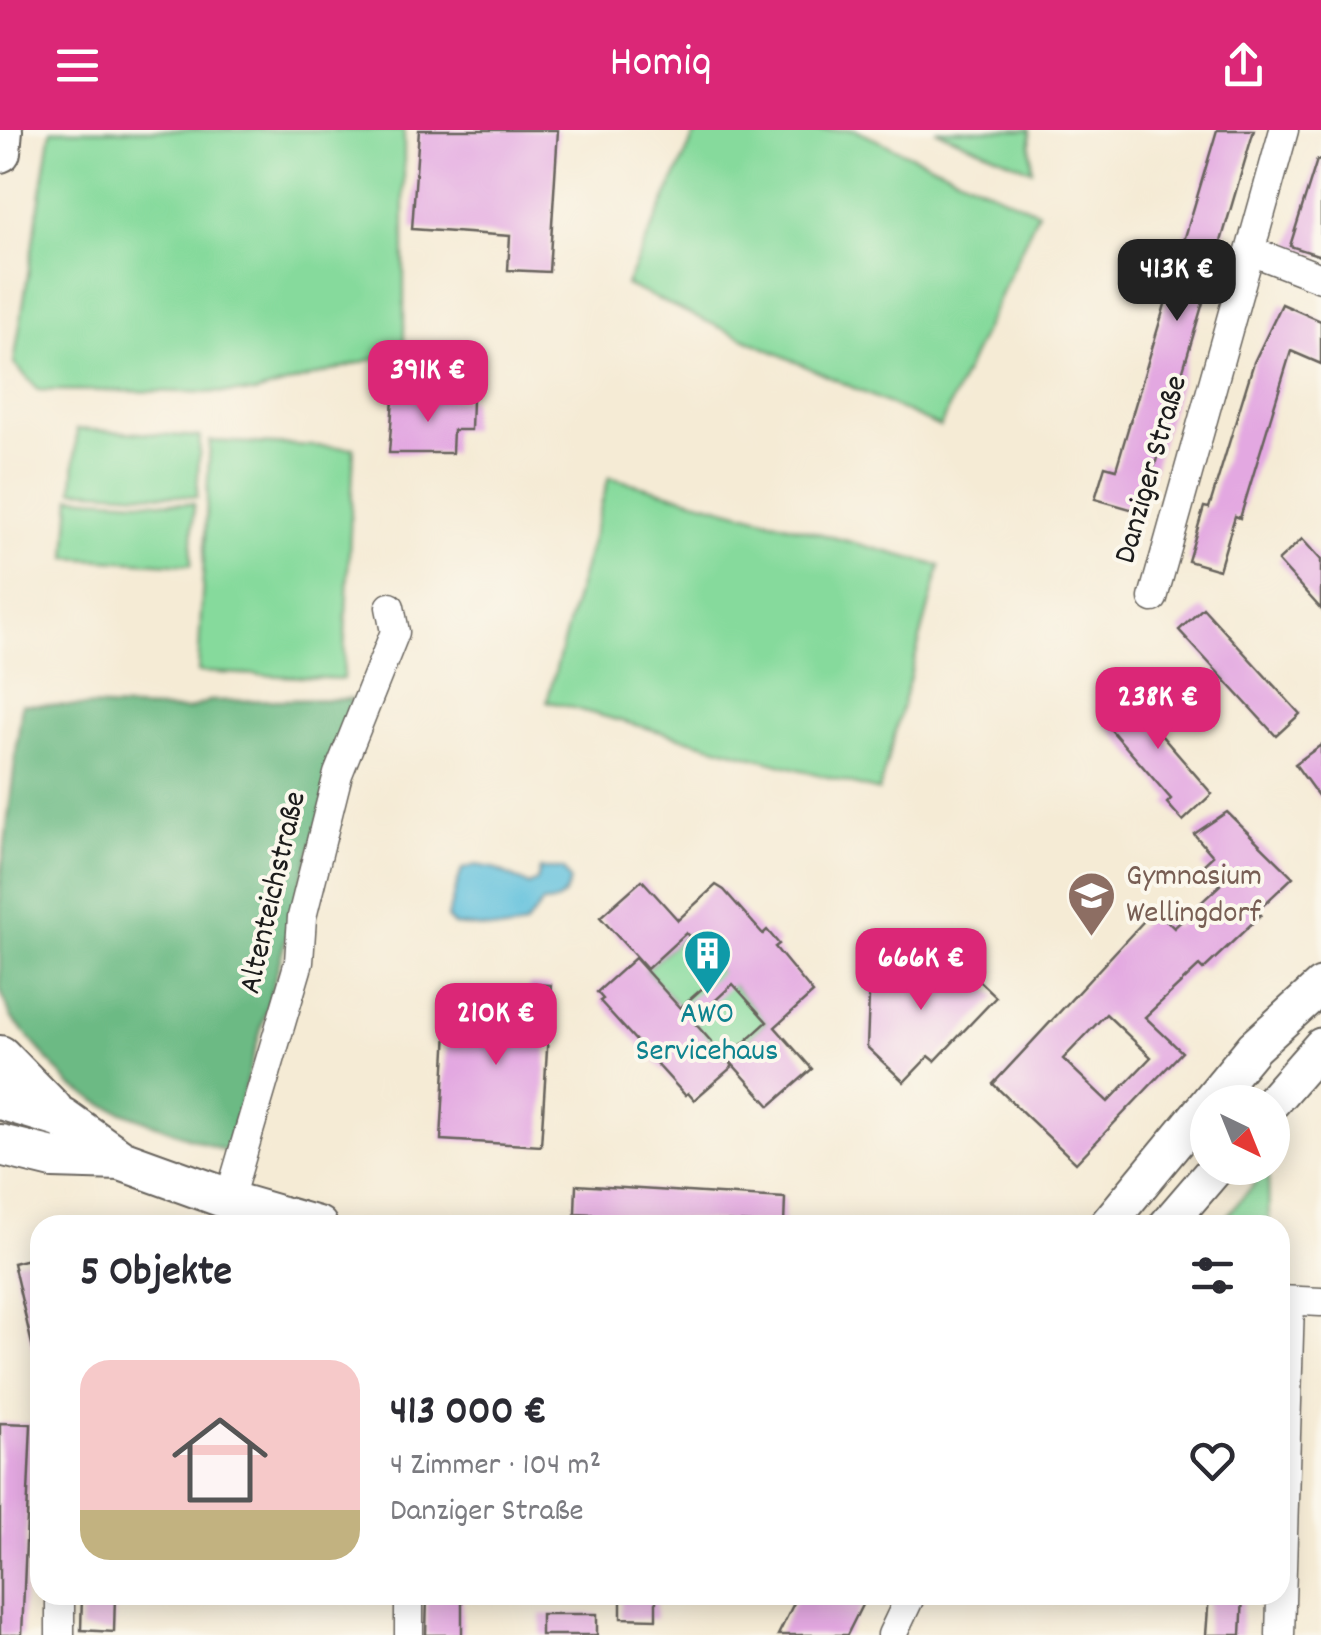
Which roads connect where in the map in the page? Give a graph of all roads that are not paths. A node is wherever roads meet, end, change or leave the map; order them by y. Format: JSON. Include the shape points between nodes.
{"nodes":[{"id":1,"x":2,"y":130,"type":"edge"},
{"id":2,"x":1284,"y":130,"type":"edge"},
{"id":3,"x":0,"y":152,"type":"edge"},
{"id":4,"x":1251,"y":252,"type":"junction"},
{"id":5,"x":1321,"y":278,"type":"edge"},
{"id":6,"x":1153,"y":598,"type":"dead end"},
{"id":7,"x":390,"y":608,"type":"dead end"},
{"id":8,"x":1321,"y":986,"type":"edge"},
{"id":9,"x":1321,"y":1046,"type":"edge"},
{"id":10,"x":0,"y":1056,"type":"edge"},
{"id":11,"x":1287,"y":1085,"type":"edge"},
{"id":12,"x":0,"y":1099,"type":"edge"},
{"id":13,"x":62,"y":1118,"type":"junction"},
{"id":14,"x":0,"y":1145,"type":"edge"},
{"id":15,"x":53,"y":1158,"type":"junction"},
{"id":16,"x":121,"y":1160,"type":"junction"},
{"id":17,"x":0,"y":1169,"type":"edge"},
{"id":18,"x":1201,"y":1185,"type":"edge"},
{"id":19,"x":228,"y":1199,"type":"junction"},
{"id":20,"x":284,"y":1215,"type":"edge"},
{"id":21,"x":1115,"y":1215,"type":"edge"},
{"id":22,"x":1175,"y":1215,"type":"edge"},
{"id":23,"x":1290,"y":1300,"type":"edge"},
{"id":24,"x":1321,"y":1302,"type":"edge"},
{"id":25,"x":60,"y":1605,"type":"edge"},
{"id":26,"x":409,"y":1605,"type":"edge"},
{"id":27,"x":907,"y":1605,"type":"edge"},
{"id":28,"x":1280,"y":1605,"type":"edge"},
{"id":29,"x":60,"y":1635,"type":"edge"},
{"id":30,"x":409,"y":1635,"type":"edge"},
{"id":31,"x":892,"y":1635,"type":"edge"},
{"id":32,"x":1280,"y":1635,"type":"edge"}],
"edges":[{"from":1,"to":3,"type":"highway"},
{"from":2,"to":4,"type":"street","name":"Danziger Straße"},
{"from":4,"to":5,"type":"street"},
{"from":4,"to":6,"type":"street","name":"Danziger Straße"},
{"from":7,"to":19,"type":"street","name":"Altenteichstraße","via":[[395,632],[338,774],[302,917],[300,962]]},
{"from":8,"to":21,"type":"main road","via":[[1254,1047]]},
{"from":9,"to":11,"type":"main road"},
{"from":10,"to":13,"type":"highway"},
{"from":12,"to":13,"type":"highway"},
{"from":13,"to":16,"type":"highway"},
{"from":14,"to":15,"type":"highway"},
{"from":15,"to":16,"type":"highway"},
{"from":15,"to":17,"type":"highway"},
{"from":16,"to":19,"type":"highway"},
{"from":18,"to":22,"type":"main road"},
{"from":19,"to":20,"type":"main road"},
{"from":23,"to":24,"type":"street"},
{"from":25,"to":29,"type":"street"},
{"from":26,"to":30,"type":"street"},
{"from":27,"to":31,"type":"street"},
{"from":28,"to":32,"type":"street"}]}
